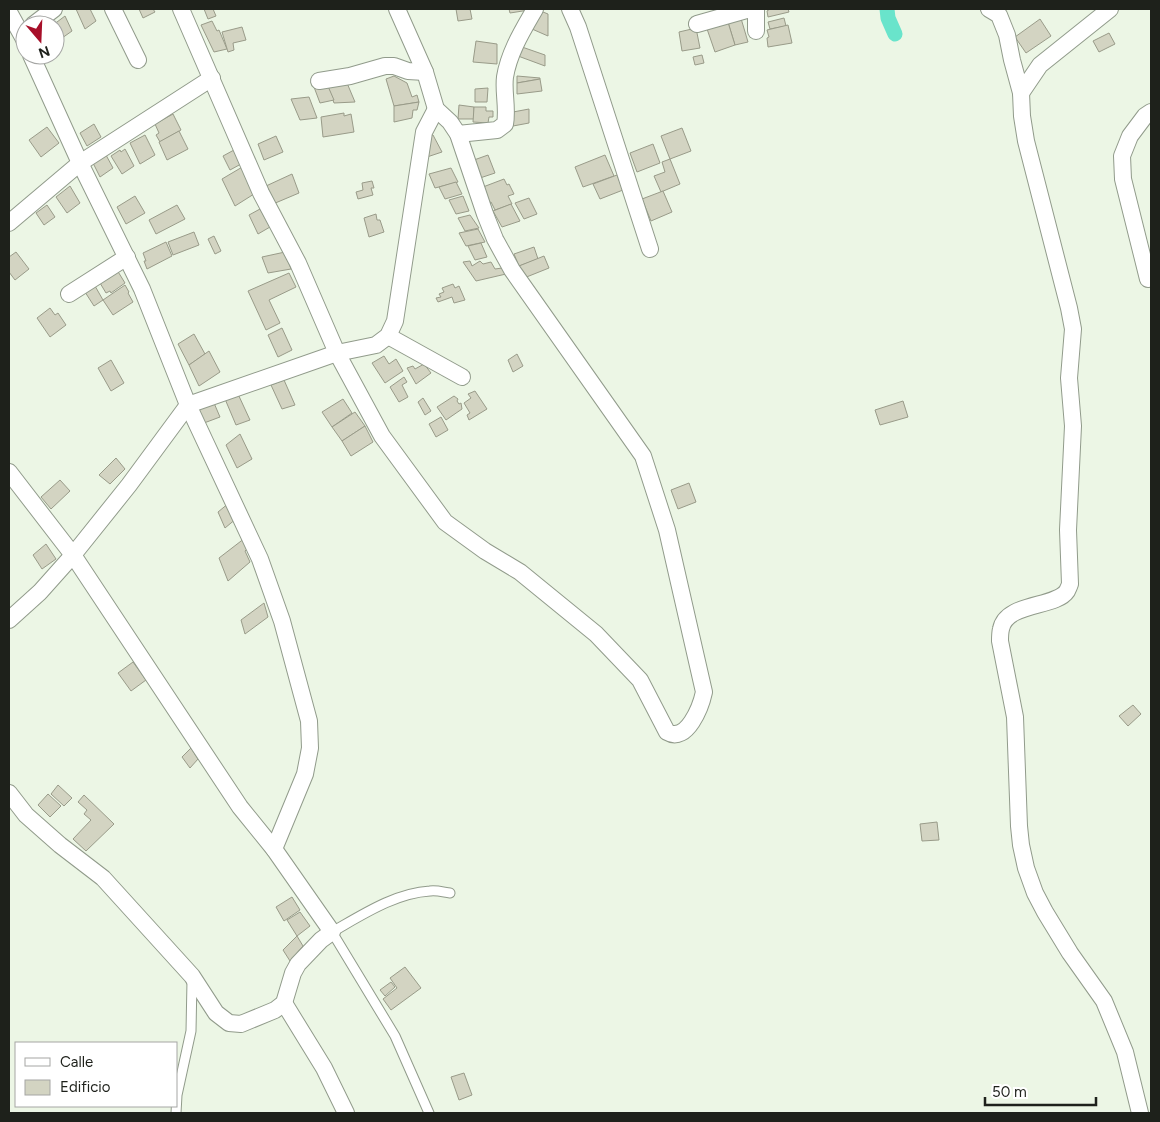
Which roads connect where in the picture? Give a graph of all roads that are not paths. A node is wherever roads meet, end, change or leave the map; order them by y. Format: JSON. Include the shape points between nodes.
{"nodes":[{"id":1,"x":113,"y":9,"type":"edge"},
{"id":2,"x":181,"y":9,"type":"edge"},
{"id":3,"x":397,"y":9,"type":"edge"},
{"id":4,"x":535,"y":9,"type":"edge"},
{"id":5,"x":570,"y":9,"type":"edge"},
{"id":6,"x":750,"y":9,"type":"edge"},
{"id":7,"x":756,"y":9,"type":"edge"},
{"id":8,"x":989,"y":9,"type":"edge"},
{"id":9,"x":1110,"y":9,"type":"edge"},
{"id":10,"x":697,"y":24,"type":"dead end"},
{"id":11,"x":756,"y":32,"type":"dead end"},
{"id":12,"x":138,"y":60,"type":"dead end"},
{"id":13,"x":36,"y":65,"type":"edge"},
{"id":14,"x":425,"y":72,"type":"junction"},
{"id":15,"x":212,"y":78,"type":"junction"},
{"id":16,"x":319,"y":81,"type":"dead end"},
{"id":17,"x":1021,"y":93,"type":"junction"},
{"id":18,"x":436,"y":109,"type":"junction"},
{"id":19,"x":1151,"y":112,"type":"edge"},
{"id":20,"x":458,"y":134,"type":"junction"},
{"id":21,"x":80,"y":163,"type":"junction"},
{"id":22,"x":9,"y":222,"type":"edge"},
{"id":23,"x":650,"y":249,"type":"dead end"},
{"id":24,"x":127,"y":257,"type":"junction"},
{"id":25,"x":1148,"y":279,"type":"dead end"},
{"id":26,"x":69,"y":294,"type":"dead end"},
{"id":27,"x":388,"y":336,"type":"junction"},
{"id":28,"x":337,"y":354,"type":"junction"},
{"id":29,"x":462,"y":377,"type":"dead end"},
{"id":30,"x":188,"y":405,"type":"junction"},
{"id":31,"x":9,"y":472,"type":"edge"},
{"id":32,"x":73,"y":555,"type":"junction"},
{"id":33,"x":9,"y":620,"type":"edge"},
{"id":34,"x":9,"y":793,"type":"edge"},
{"id":35,"x":274,"y":849,"type":"junction"},
{"id":36,"x":450,"y":893,"type":"dead end"},
{"id":37,"x":332,"y":932,"type":"junction"},
{"id":38,"x":192,"y":976,"type":"junction"},
{"id":39,"x":284,"y":1004,"type":"junction"},
{"id":40,"x":178,"y":1090,"type":"edge"},
{"id":41,"x":346,"y":1113,"type":"edge"},
{"id":42,"x":429,"y":1113,"type":"edge"},
{"id":43,"x":1140,"y":1113,"type":"edge"}],
"edges":[{"from":1,"to":12,"type":"street"},
{"from":2,"to":15,"type":"street"},
{"from":3,"to":14,"type":"street"},
{"from":4,"to":20,"type":"street","via":[[508,64],[505,124],[496,130]]},
{"from":5,"to":23,"type":"street"},
{"from":6,"to":10,"type":"street"},
{"from":7,"to":11,"type":"street"},
{"from":8,"to":17,"type":"street","via":[[1002,20],[1008,35]]},
{"from":9,"to":17,"type":"street","via":[[1040,65]]},
{"from":13,"to":21,"type":"street"},
{"from":14,"to":16,"type":"street","via":[[385,66]]},
{"from":14,"to":18,"type":"street"},
{"from":15,"to":21,"type":"street"},
{"from":15,"to":28,"type":"street","via":[[261,193],[298,264]]},
{"from":17,"to":43,"type":"street","via":[[1026,141],[1073,329],[1069,378],[1073,426],[1068,530],[1070,584],[1060,597],[1013,614],[1001,628],[1000,641],[1017,730],[1020,845],[1041,906],[1104,1001],[1125,1052]]},
{"from":18,"to":20,"type":"street"},
{"from":18,"to":27,"type":"street","via":[[424,132],[395,321]]},
{"from":19,"to":25,"type":"street","via":[[1130,136],[1122,156],[1123,179]]},
{"from":20,"to":28,"type":"street","via":[[485,214],[512,270],[643,456],[667,530],[704,692],[702,704],[688,728],[669,733],[640,680],[596,634],[520,572],[445,522],[382,436]]},
{"from":21,"to":22,"type":"street"},
{"from":21,"to":24,"type":"street"},
{"from":24,"to":26,"type":"street"},
{"from":24,"to":30,"type":"street"},
{"from":27,"to":28,"type":"street","via":[[376,344]]},
{"from":27,"to":29,"type":"street"},
{"from":28,"to":30,"type":"street"},
{"from":30,"to":32,"type":"street"},
{"from":30,"to":35,"type":"street","via":[[260,559],[282,622],[308,720],[310,748],[305,774]]},
{"from":31,"to":32,"type":"street"},
{"from":32,"to":33,"type":"street"},
{"from":32,"to":35,"type":"street","via":[[235,800]]},
{"from":34,"to":38,"type":"street","via":[[26,814],[60,845],[103,878]]},
{"from":35,"to":37,"type":"street"},
{"from":36,"to":37,"type":"lane","via":[[413,893],[376,907]]},
{"from":37,"to":39,"type":"street","via":[[292,973]]},
{"from":37,"to":42,"type":"lane","via":[[395,1036]]},
{"from":38,"to":39,"type":"street","via":[[216,1013],[229,1023],[241,1024]]},
{"from":38,"to":40,"type":"lane","via":[[191,1031]]},
{"from":39,"to":41,"type":"street","via":[[324,1068]]}]}
